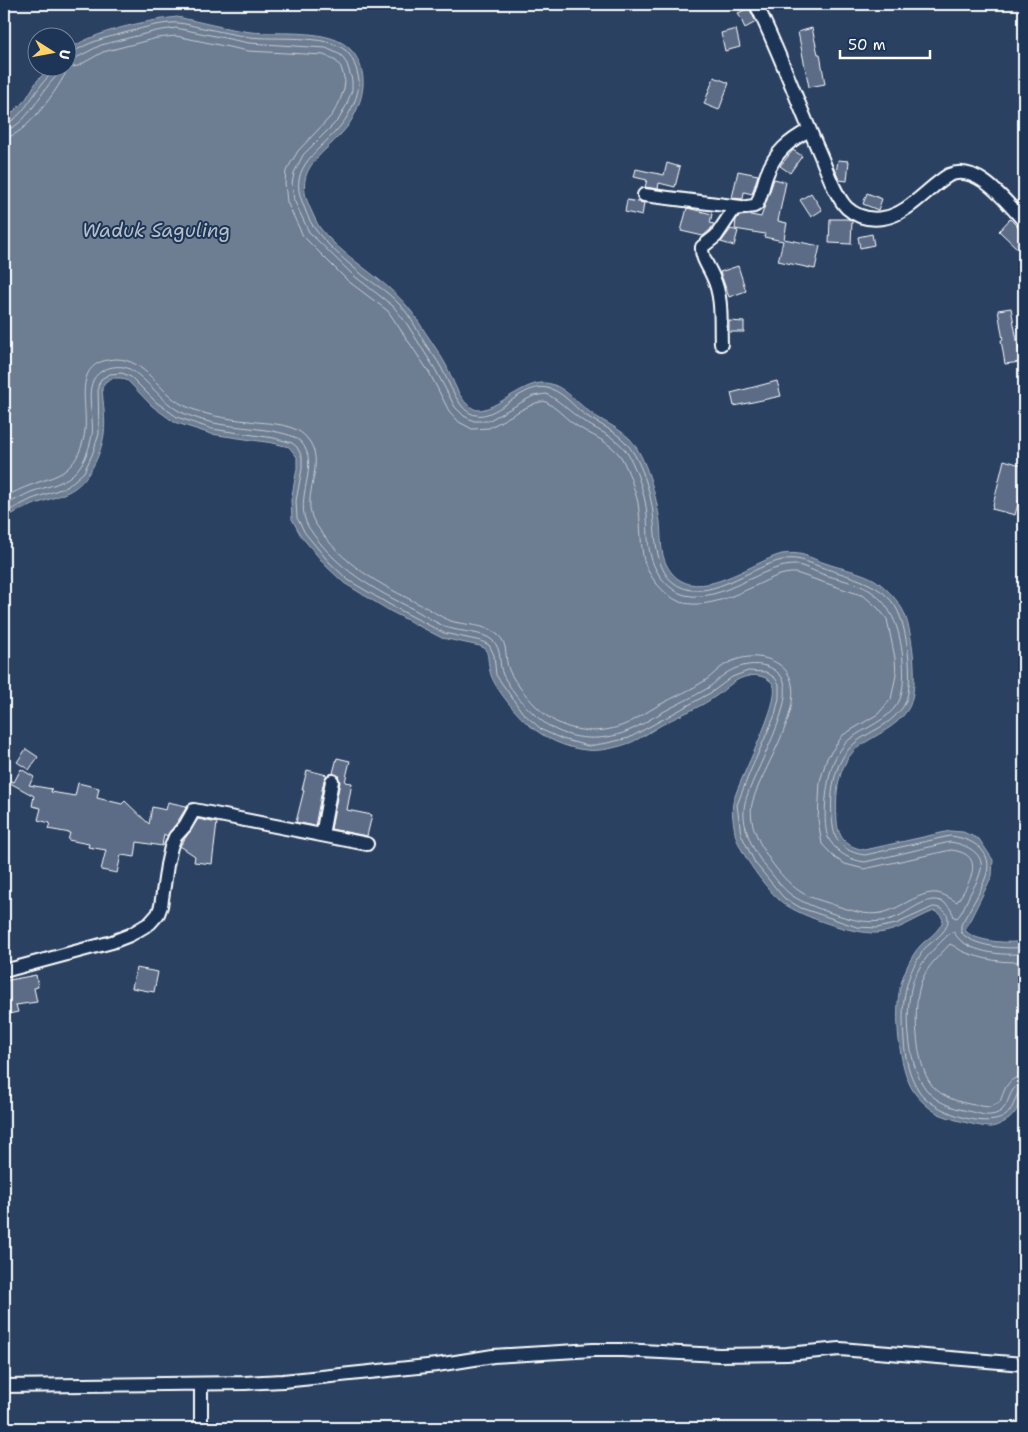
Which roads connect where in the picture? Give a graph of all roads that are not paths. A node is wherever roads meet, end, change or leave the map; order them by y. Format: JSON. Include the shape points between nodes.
{"nodes":[{"id":1,"x":756,"y":4,"type":"edge"},
{"id":2,"x":810,"y":130,"type":"junction"},
{"id":3,"x":644,"y":195,"type":"dead end"},
{"id":4,"x":742,"y":207,"type":"junction"},
{"id":5,"x":1024,"y":221,"type":"edge"},
{"id":6,"x":721,"y":344,"type":"dead end"},
{"id":7,"x":332,"y":781,"type":"dead end"},
{"id":8,"x":322,"y":835,"type":"junction"},
{"id":9,"x":367,"y":844,"type":"dead end"},
{"id":10,"x":4,"y":971,"type":"edge"},
{"id":11,"x":1024,"y":1364,"type":"edge"},
{"id":12,"x":201,"y":1384,"type":"junction"},
{"id":13,"x":4,"y":1386,"type":"edge"},
{"id":14,"x":201,"y":1428,"type":"edge"}],
"edges":[{"from":1,"to":2,"type":"street"},
{"from":2,"to":4,"type":"street","via":[[782,149],[770,166],[757,204]]},
{"from":2,"to":5,"type":"street","via":[[840,198],[855,214],[875,219],[896,214],[942,179],[965,172],[985,182]]},
{"from":3,"to":4,"type":"street"},
{"from":4,"to":6,"type":"street","via":[[733,210],[716,236],[702,248],[719,296]]},
{"from":7,"to":8,"type":"street"},
{"from":8,"to":9,"type":"street"},
{"from":8,"to":10,"type":"street","via":[[194,810],[171,847],[161,906],[150,923],[112,942]]},
{"from":11,"to":12,"type":"street","via":[[840,1349],[719,1355],[594,1350],[493,1356],[283,1381]]},
{"from":12,"to":13,"type":"street"},
{"from":12,"to":14,"type":"street"}]}
